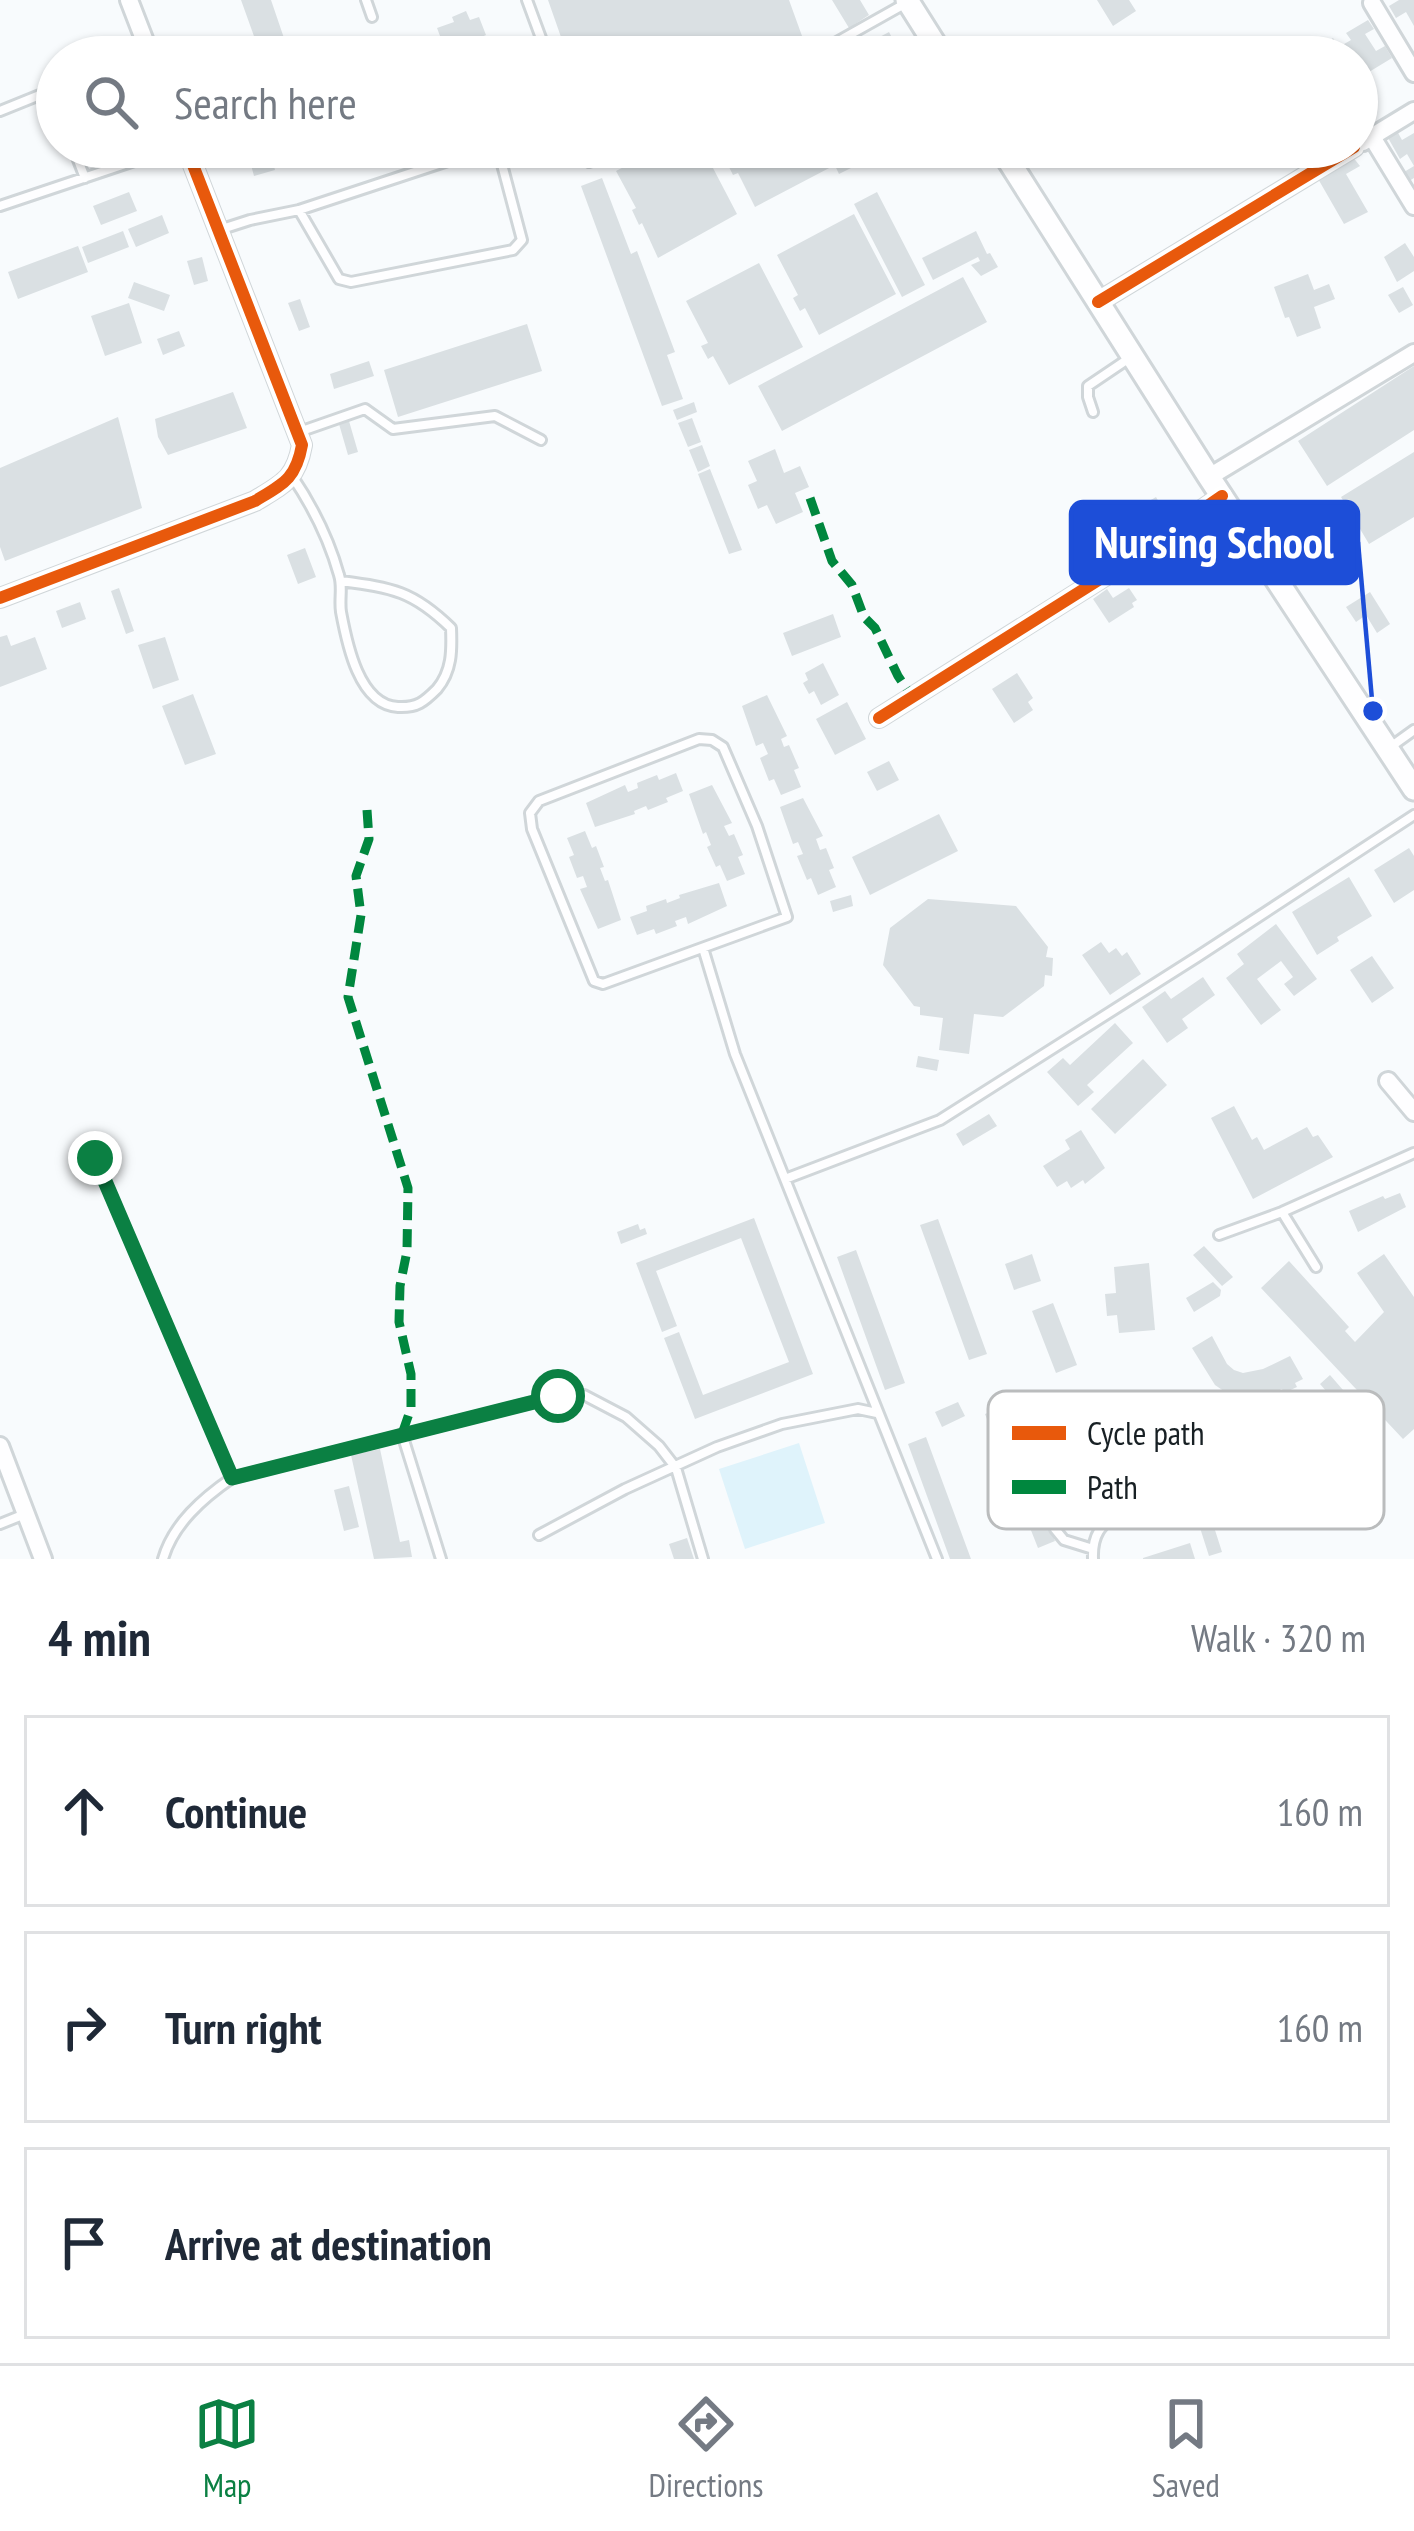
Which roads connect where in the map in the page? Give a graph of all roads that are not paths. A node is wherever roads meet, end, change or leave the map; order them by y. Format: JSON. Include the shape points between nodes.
{"nodes":[{"id":1,"x":366,"y":0,"type":"edge"},
{"id":2,"x":526,"y":0,"type":"edge"},
{"id":3,"x":908,"y":1,"type":"edge"},
{"id":4,"x":135,"y":2,"type":"edge"},
{"id":5,"x":1372,"y":3,"type":"dead end"},
{"id":6,"x":372,"y":16,"type":"dead end"},
{"id":7,"x":141,"y":36,"type":"edge"},
{"id":8,"x":540,"y":36,"type":"edge"},
{"id":9,"x":847,"y":36,"type":"edge"},
{"id":10,"x":930,"y":36,"type":"edge"},
{"id":11,"x":1414,"y":73,"type":"edge"},
{"id":12,"x":36,"y":96,"type":"edge"},
{"id":13,"x":0,"y":111,"type":"edge"},
{"id":14,"x":1414,"y":111,"type":"edge"},
{"id":15,"x":1378,"y":133,"type":"edge"},
{"id":16,"x":1378,"y":163,"type":"edge"},
{"id":17,"x":81,"y":168,"type":"edge"},
{"id":18,"x":114,"y":168,"type":"edge"},
{"id":19,"x":194,"y":168,"type":"edge"},
{"id":20,"x":428,"y":168,"type":"edge"},
{"id":21,"x":503,"y":168,"type":"edge"},
{"id":22,"x":1013,"y":168,"type":"edge"},
{"id":23,"x":1320,"y":168,"type":"edge"},
{"id":24,"x":85,"y":178,"type":"junction"},
{"id":25,"x":0,"y":206,"type":"edge"},
{"id":26,"x":1414,"y":206,"type":"edge"},
{"id":27,"x":299,"y":211,"type":"junction"},
{"id":28,"x":219,"y":230,"type":"junction"},
{"id":29,"x":1098,"y":302,"type":"junction"},
{"id":30,"x":1414,"y":353,"type":"edge"},
{"id":31,"x":1132,"y":356,"type":"junction"},
{"id":32,"x":1093,"y":412,"type":"dead end"},
{"id":33,"x":297,"y":433,"type":"junction"},
{"id":34,"x":541,"y":440,"type":"dead end"},
{"id":35,"x":291,"y":475,"type":"junction"},
{"id":36,"x":1209,"y":477,"type":"junction"},
{"id":37,"x":1222,"y":496,"type":"junction"},
{"id":38,"x":341,"y":581,"type":"junction"},
{"id":39,"x":0,"y":598,"type":"edge"},
{"id":40,"x":879,"y":718,"type":"dead end"},
{"id":41,"x":1414,"y":730,"type":"edge"},
{"id":42,"x":1388,"y":749,"type":"junction"},
{"id":43,"x":1414,"y":789,"type":"edge"},
{"id":44,"x":1414,"y":815,"type":"edge"},
{"id":45,"x":703,"y":948,"type":"junction"},
{"id":46,"x":1388,"y":1081,"type":"dead end"},
{"id":47,"x":1414,"y":1112,"type":"edge"},
{"id":48,"x":1414,"y":1153,"type":"edge"},
{"id":49,"x":95,"y":1158,"type":"dead end"},
{"id":50,"x":785,"y":1179,"type":"junction"},
{"id":51,"x":1282,"y":1212,"type":"junction"},
{"id":52,"x":1219,"y":1235,"type":"dead end"},
{"id":53,"x":1316,"y":1267,"type":"dead end"},
{"id":54,"x":878,"y":1413,"type":"junction"},
{"id":55,"x":403,"y":1434,"type":"junction"},
{"id":56,"x":0,"y":1446,"type":"edge"},
{"id":57,"x":676,"y":1468,"type":"junction"},
{"id":58,"x":5,"y":1475,"type":"edge"},
{"id":59,"x":232,"y":1478,"type":"junction"},
{"id":60,"x":26,"y":1514,"type":"junction"},
{"id":61,"x":0,"y":1523,"type":"edge"},
{"id":62,"x":1055,"y":1529,"type":"edge"},
{"id":63,"x":538,"y":1535,"type":"dead end"},
{"id":64,"x":1093,"y":1554,"type":"edge"},
{"id":65,"x":43,"y":1559,"type":"edge"},
{"id":66,"x":163,"y":1559,"type":"edge"},
{"id":67,"x":441,"y":1559,"type":"edge"},
{"id":68,"x":704,"y":1559,"type":"edge"},
{"id":69,"x":937,"y":1559,"type":"edge"}],
"edges":[{"from":1,"to":6,"type":"lane"},
{"from":2,"to":8,"type":"lane"},
{"from":3,"to":9,"type":"lane"},
{"from":3,"to":10,"type":"main road"},
{"from":4,"to":7,"type":"street"},
{"from":5,"to":11,"type":"street"},
{"from":12,"to":13,"type":"lane"},
{"from":14,"to":15,"type":"street"},
{"from":16,"to":26,"type":"street"},
{"from":17,"to":24,"type":"lane"},
{"from":18,"to":24,"type":"lane"},
{"from":19,"to":28,"type":"street"},
{"from":20,"to":27,"type":"lane"},
{"from":21,"to":27,"type":"lane","via":[[522,240],[513,250],[350,282],[339,279]]},
{"from":22,"to":29,"type":"main road"},
{"from":23,"to":29,"type":"street"},
{"from":24,"to":25,"type":"lane"},
{"from":27,"to":28,"type":"lane"},
{"from":28,"to":33,"type":"street"},
{"from":29,"to":31,"type":"main road"},
{"from":30,"to":36,"type":"street"},
{"from":31,"to":32,"type":"lane","via":[[1088,386]]},
{"from":31,"to":36,"type":"main road"},
{"from":33,"to":34,"type":"lane","via":[[365,410],[393,429],[495,416]]},
{"from":33,"to":35,"type":"street","via":[[302,445]]},
{"from":35,"to":38,"type":"lane","via":[[315,509]]},
{"from":35,"to":39,"type":"street","via":[[255,501]]},
{"from":36,"to":37,"type":"main road"},
{"from":37,"to":40,"type":"street"},
{"from":37,"to":42,"type":"main road"},
{"from":38,"to":38,"type":"lane","via":[[396,589],[452,628],[446,678],[422,705],[387,706],[370,695],[340,608]]},
{"from":41,"to":42,"type":"lane"},
{"from":42,"to":43,"type":"main road"},
{"from":44,"to":50,"type":"lane","via":[[940,1120]]},
{"from":45,"to":45,"type":"lane","via":[[594,981],[532,830],[530,813],[539,802],[699,739],[724,747],[787,917]]},
{"from":45,"to":50,"type":"lane"},
{"from":46,"to":47,"type":"street"},
{"from":48,"to":51,"type":"lane"},
{"from":49,"to":59,"type":"lane"},
{"from":50,"to":54,"type":"lane"},
{"from":51,"to":52,"type":"lane"},
{"from":51,"to":53,"type":"lane"},
{"from":54,"to":57,"type":"lane","via":[[858,1409],[782,1424]]},
{"from":54,"to":69,"type":"lane"},
{"from":55,"to":57,"type":"lane","via":[[584,1395],[626,1417]]},
{"from":55,"to":59,"type":"lane"},
{"from":55,"to":67,"type":"lane"},
{"from":56,"to":58,"type":"street"},
{"from":57,"to":63,"type":"lane"},
{"from":57,"to":68,"type":"lane"},
{"from":58,"to":60,"type":"street"},
{"from":59,"to":66,"type":"lane","via":[[204,1497]]},
{"from":60,"to":61,"type":"lane"},
{"from":60,"to":65,"type":"street"},
{"from":62,"to":64,"type":"lane"}]}
